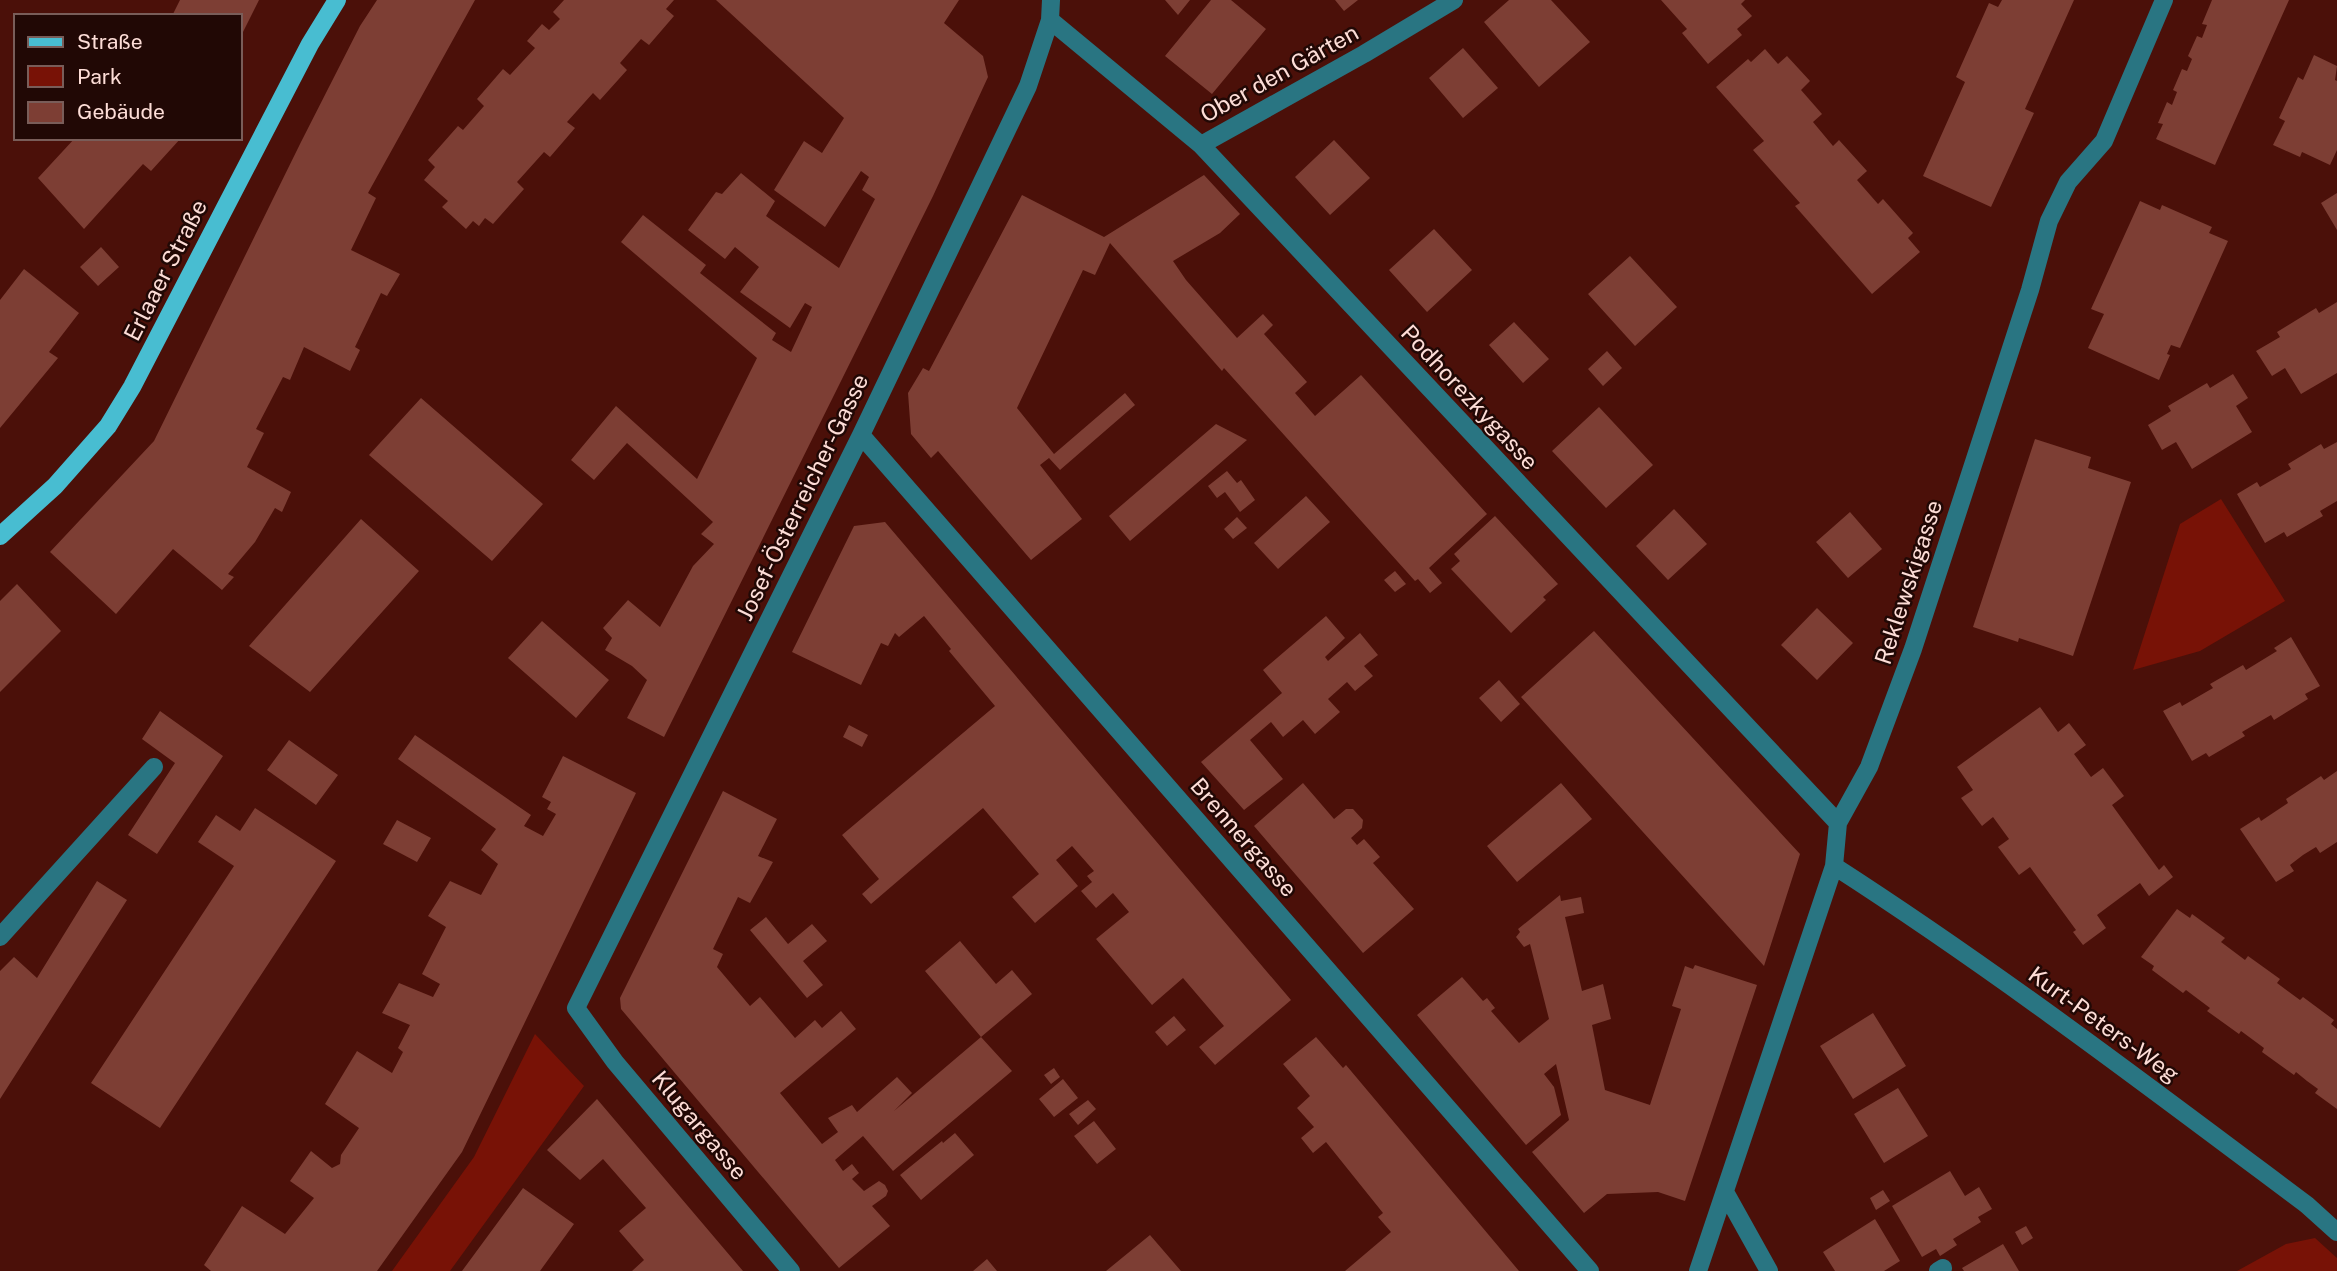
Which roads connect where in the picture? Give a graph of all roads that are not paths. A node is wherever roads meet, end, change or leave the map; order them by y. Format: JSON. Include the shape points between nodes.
{"nodes":[{"id":1,"x":337,"y":0,"type":"edge"},
{"id":2,"x":1051,"y":0,"type":"edge"},
{"id":3,"x":1454,"y":0,"type":"edge"},
{"id":4,"x":2164,"y":0,"type":"edge"},
{"id":5,"x":1050,"y":20,"type":"junction"},
{"id":6,"x":1200,"y":145,"type":"junction"},
{"id":7,"x":861,"y":435,"type":"junction"},
{"id":8,"x":0,"y":536,"type":"edge"},
{"id":9,"x":154,"y":767,"type":"dead end"},
{"id":10,"x":1838,"y":823,"type":"junction"},
{"id":11,"x":1834,"y":866,"type":"junction"},
{"id":12,"x":0,"y":937,"type":"edge"},
{"id":13,"x":576,"y":1008,"type":"joint"},
{"id":14,"x":1725,"y":1192,"type":"junction"},
{"id":15,"x":2337,"y":1232,"type":"edge"},
{"id":16,"x":791,"y":1271,"type":"edge"},
{"id":17,"x":1590,"y":1271,"type":"edge"},
{"id":18,"x":1698,"y":1271,"type":"edge"},
{"id":19,"x":1769,"y":1271,"type":"edge"}],
"edges":[{"from":1,"to":8,"type":"main road","name":"Erlaaer Straße","via":[[108,426],[55,486]]},
{"from":2,"to":5,"type":"street","name":"Josef-Österreicher-Gasse"},
{"from":3,"to":6,"type":"street","name":"Ober den Gärten"},
{"from":4,"to":10,"type":"street","name":"Reklewskigasse","via":[[2104,141],[2068,182],[2049,222],[1913,649],[1869,767]]},
{"from":5,"to":6,"type":"street","name":"Podhorezkygasse"},
{"from":5,"to":7,"type":"street","name":"Josef-Österreicher-Gasse","via":[[1027,86]]},
{"from":6,"to":10,"type":"street","name":"Podhorezkygasse"},
{"from":7,"to":13,"type":"street","name":"Josef-Österreicher-Gasse"},
{"from":7,"to":17,"type":"street","name":"Brennergasse"},
{"from":9,"to":12,"type":"street"},
{"from":10,"to":11,"type":"street","name":"Reklewskigasse"},
{"from":11,"to":14,"type":"street","name":"Reklewskigasse"},
{"from":11,"to":15,"type":"street","name":"Kurt-Peters-Weg","via":[[2076,1033]]},
{"from":13,"to":16,"type":"street","name":"Klugargasse","via":[[615,1062]]},
{"from":14,"to":18,"type":"street","name":"Reklewskigasse"},
{"from":14,"to":19,"type":"street"}]}
